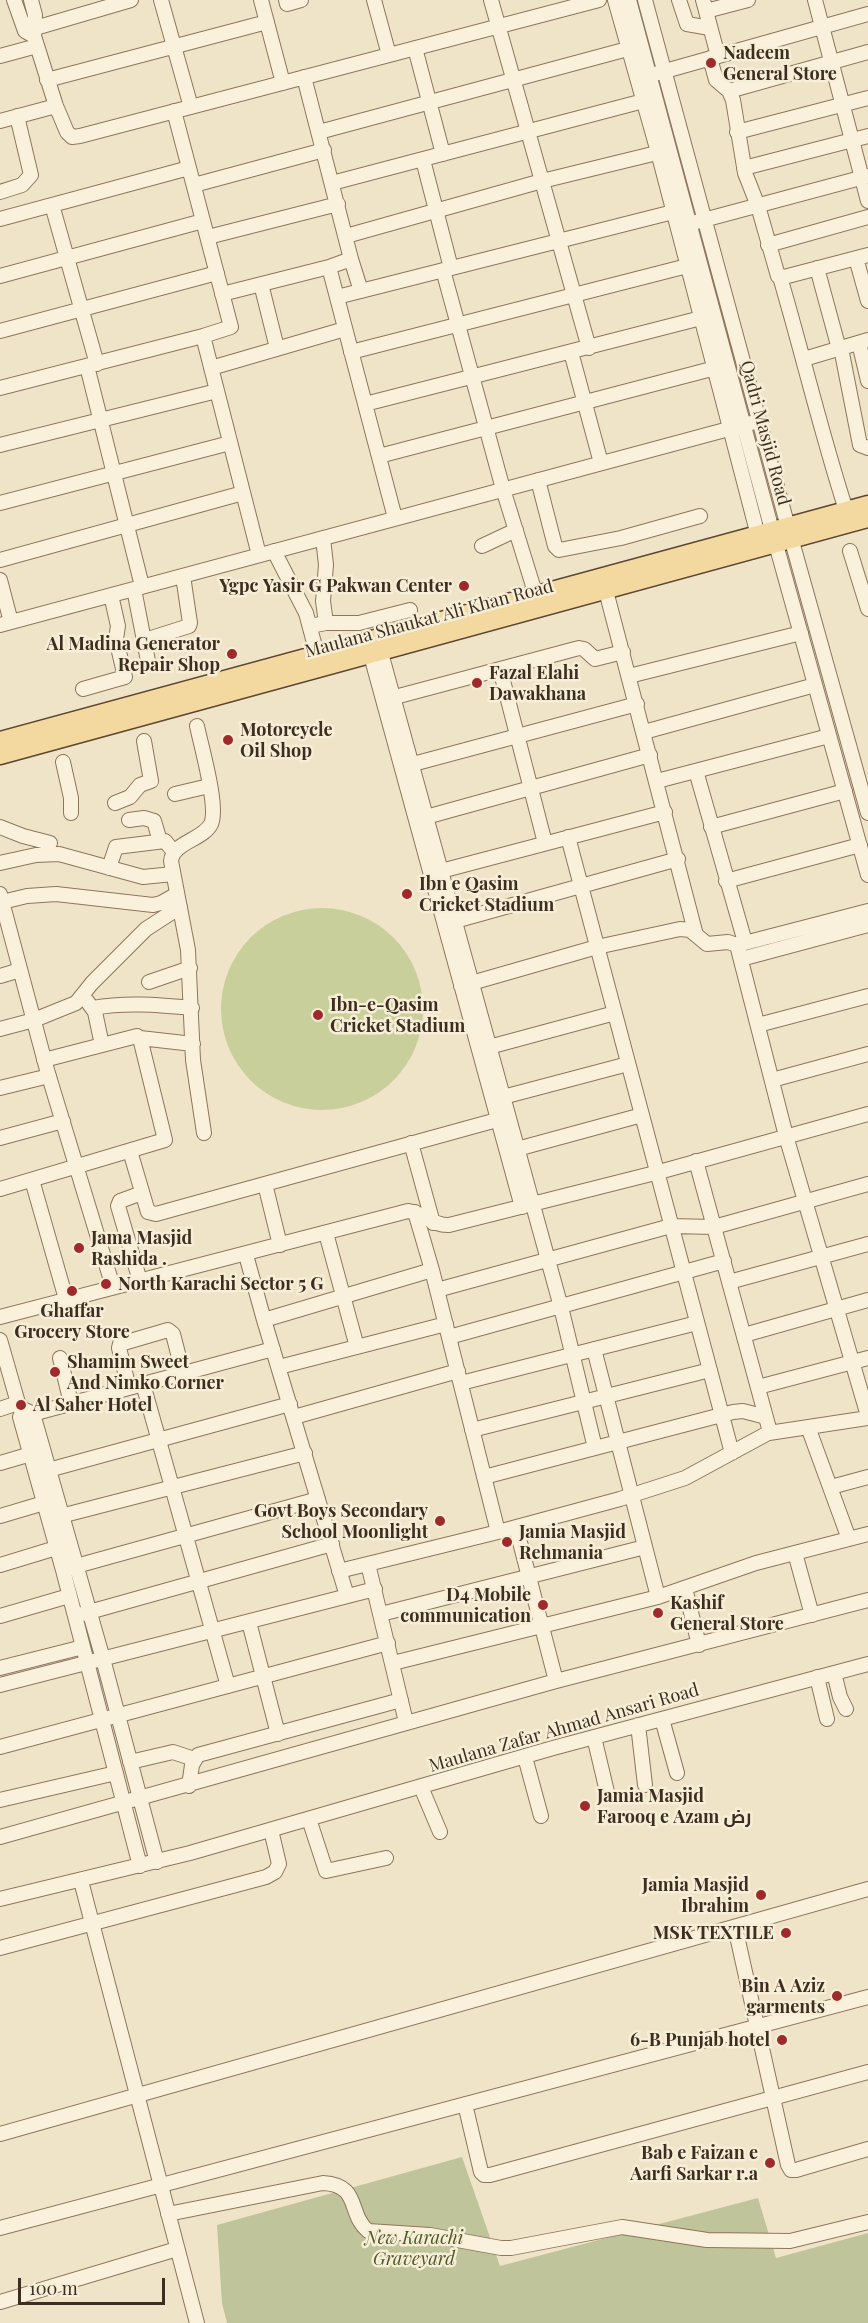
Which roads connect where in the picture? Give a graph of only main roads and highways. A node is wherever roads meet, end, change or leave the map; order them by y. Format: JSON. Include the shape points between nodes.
{"nodes":[{"id":1,"x":868,"y":504,"type":"edge"},
{"id":2,"x":868,"y":519,"type":"edge"},
{"id":3,"x":774,"y":537,"type":"junction"},
{"id":4,"x":538,"y":602,"type":"junction"},
{"id":5,"x":374,"y":647,"type":"junction"},
{"id":6,"x":0,"y":740,"type":"edge"},
{"id":7,"x":0,"y":756,"type":"edge"}],
"edges":[{"from":1,"to":3,"type":"main road","name":"Maulana Shaukat Ali Khan Road"},
{"from":2,"to":3,"type":"main road","name":"Maulana Shaukat Ali Khan Road"},
{"from":3,"to":4,"type":"main road","name":"Maulana Shaukat Ali Khan Road"},
{"from":3,"to":4,"type":"main road","name":"Maulana Shaukat Ali Khan Road","via":[[606,591]]},
{"from":4,"to":5,"type":"main road","name":"Maulana Shaukat Ali Khan Road"},
{"from":5,"to":6,"type":"main road","name":"Maulana Shaukat Ali Khan Road","via":[[317,654]]},
{"from":5,"to":7,"type":"main road","name":"Maulana Shaukat Ali Khan Road"}]}
